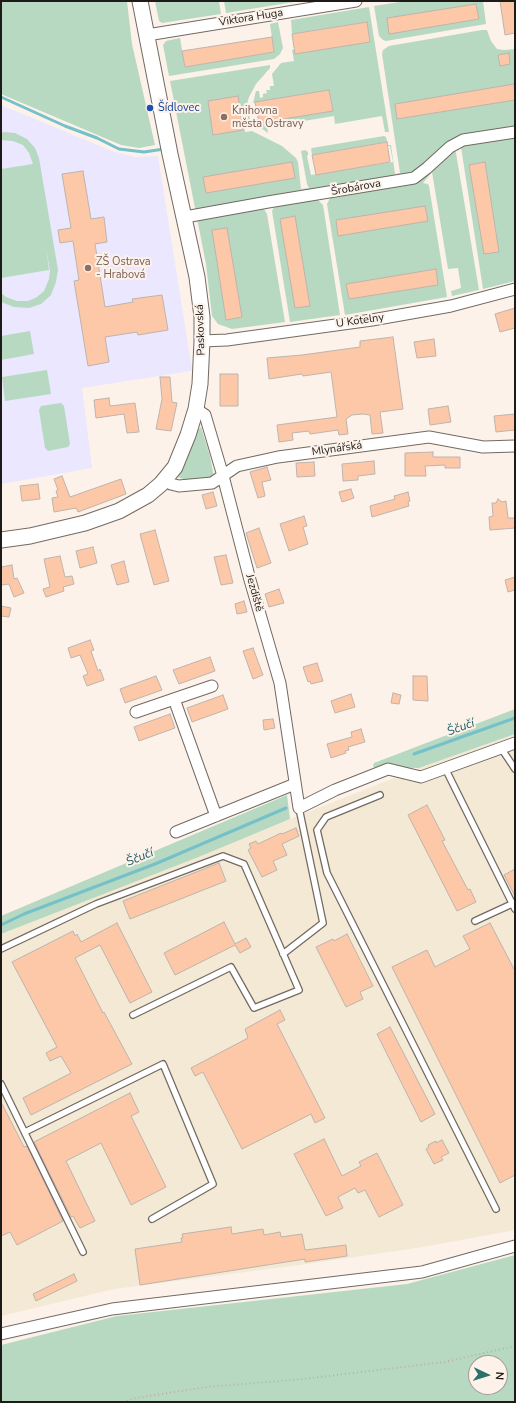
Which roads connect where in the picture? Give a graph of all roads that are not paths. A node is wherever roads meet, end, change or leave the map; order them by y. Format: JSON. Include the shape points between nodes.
{"nodes":[{"id":1,"x":140,"y":1,"type":"edge"},
{"id":2,"x":356,"y":1,"type":"edge"},
{"id":3,"x":329,"y":3,"type":"edge"},
{"id":4,"x":147,"y":35,"type":"junction"},
{"id":5,"x":515,"y":132,"type":"edge"},
{"id":6,"x":184,"y":218,"type":"junction"},
{"id":7,"x":515,"y":289,"type":"edge"},
{"id":8,"x":202,"y":341,"type":"junction"},
{"id":9,"x":196,"y":409,"type":"junction"},
{"id":10,"x":515,"y":446,"type":"edge"},
{"id":11,"x":223,"y":476,"type":"junction"},
{"id":12,"x":164,"y":480,"type":"junction"},
{"id":13,"x":1,"y":540,"type":"edge"},
{"id":14,"x":212,"y":686,"type":"dead end"},
{"id":15,"x":174,"y":699,"type":"junction"},
{"id":16,"x":136,"y":712,"type":"dead end"},
{"id":17,"x":515,"y":743,"type":"edge"},
{"id":18,"x":501,"y":747,"type":"junction"},
{"id":19,"x":446,"y":768,"type":"junction"},
{"id":20,"x":515,"y":768,"type":"edge"},
{"id":21,"x":295,"y":784,"type":"junction"},
{"id":22,"x":380,"y":795,"type":"dead end"},
{"id":23,"x":299,"y":808,"type":"junction"},
{"id":24,"x":216,"y":816,"type":"junction"},
{"id":25,"x":176,"y":832,"type":"dead end"},
{"id":26,"x":514,"y":905,"type":"edge"},
{"id":27,"x":475,"y":921,"type":"dead end"},
{"id":28,"x":1,"y":949,"type":"edge"},
{"id":29,"x":283,"y":954,"type":"junction"},
{"id":30,"x":133,"y":1015,"type":"dead end"},
{"id":31,"x":1,"y":1084,"type":"edge"},
{"id":32,"x":25,"y":1132,"type":"junction"},
{"id":33,"x":496,"y":1209,"type":"dead end"},
{"id":34,"x":152,"y":1219,"type":"dead end"},
{"id":35,"x":515,"y":1246,"type":"edge"},
{"id":36,"x":83,"y":1252,"type":"dead end"},
{"id":37,"x":1,"y":1334,"type":"edge"}],
"edges":[{"from":1,"to":4,"type":"main road","name":"Paskovská"},
{"from":2,"to":3,"type":"street","name":"Viktora Huga"},
{"from":3,"to":4,"type":"street","name":"Viktora Huga"},
{"from":4,"to":6,"type":"main road","name":"Paskovská"},
{"from":5,"to":6,"type":"street","name":"Šrobárova","via":[[463,140],[450,147],[414,178]]},
{"from":6,"to":8,"type":"main road","name":"Paskovská","via":[[197,277]]},
{"from":7,"to":8,"type":"street","name":"U Kotelny","via":[[451,306],[372,320],[227,340]]},
{"from":8,"to":9,"type":"main road","name":"Paskovská"},
{"from":9,"to":11,"type":"street","name":"Jezdiště","via":[[205,415]]},
{"from":9,"to":12,"type":"main road","name":"Paskovská","via":[[182,451]]},
{"from":10,"to":11,"type":"street","name":"Mlynářská","via":[[483,447],[429,437],[278,457],[237,466]]},
{"from":11,"to":12,"type":"street","name":"Mlynářská","via":[[212,483],[185,485],[171,484]]},
{"from":11,"to":21,"type":"street","name":"Jezdiště","via":[[280,683]]},
{"from":12,"to":13,"type":"main road","name":"Paskovská","via":[[148,495],[109,516],[53,532]]},
{"from":14,"to":15,"type":"street"},
{"from":15,"to":16,"type":"street"},
{"from":15,"to":24,"type":"street"},
{"from":17,"to":18,"type":"street"},
{"from":18,"to":19,"type":"street"},
{"from":18,"to":20,"type":"lane"},
{"from":19,"to":23,"type":"street","via":[[421,777],[388,769],[334,790]]},
{"from":19,"to":26,"type":"lane"},
{"from":21,"to":23,"type":"street","name":"Jezdiště"},
{"from":21,"to":24,"type":"street"},
{"from":22,"to":33,"type":"lane","via":[[326,817],[316,830],[327,873]]},
{"from":23,"to":29,"type":"lane","via":[[324,923]]},
{"from":24,"to":25,"type":"street"},
{"from":26,"to":27,"type":"lane"},
{"from":28,"to":29,"type":"lane","via":[[96,904],[222,856],[244,864]]},
{"from":29,"to":30,"type":"lane","via":[[300,990],[254,1008],[231,967]]},
{"from":31,"to":32,"type":"lane"},
{"from":32,"to":34,"type":"lane","via":[[163,1064],[213,1184]]},
{"from":32,"to":36,"type":"lane"},
{"from":35,"to":37,"type":"street","via":[[422,1272],[112,1309]]}]}
